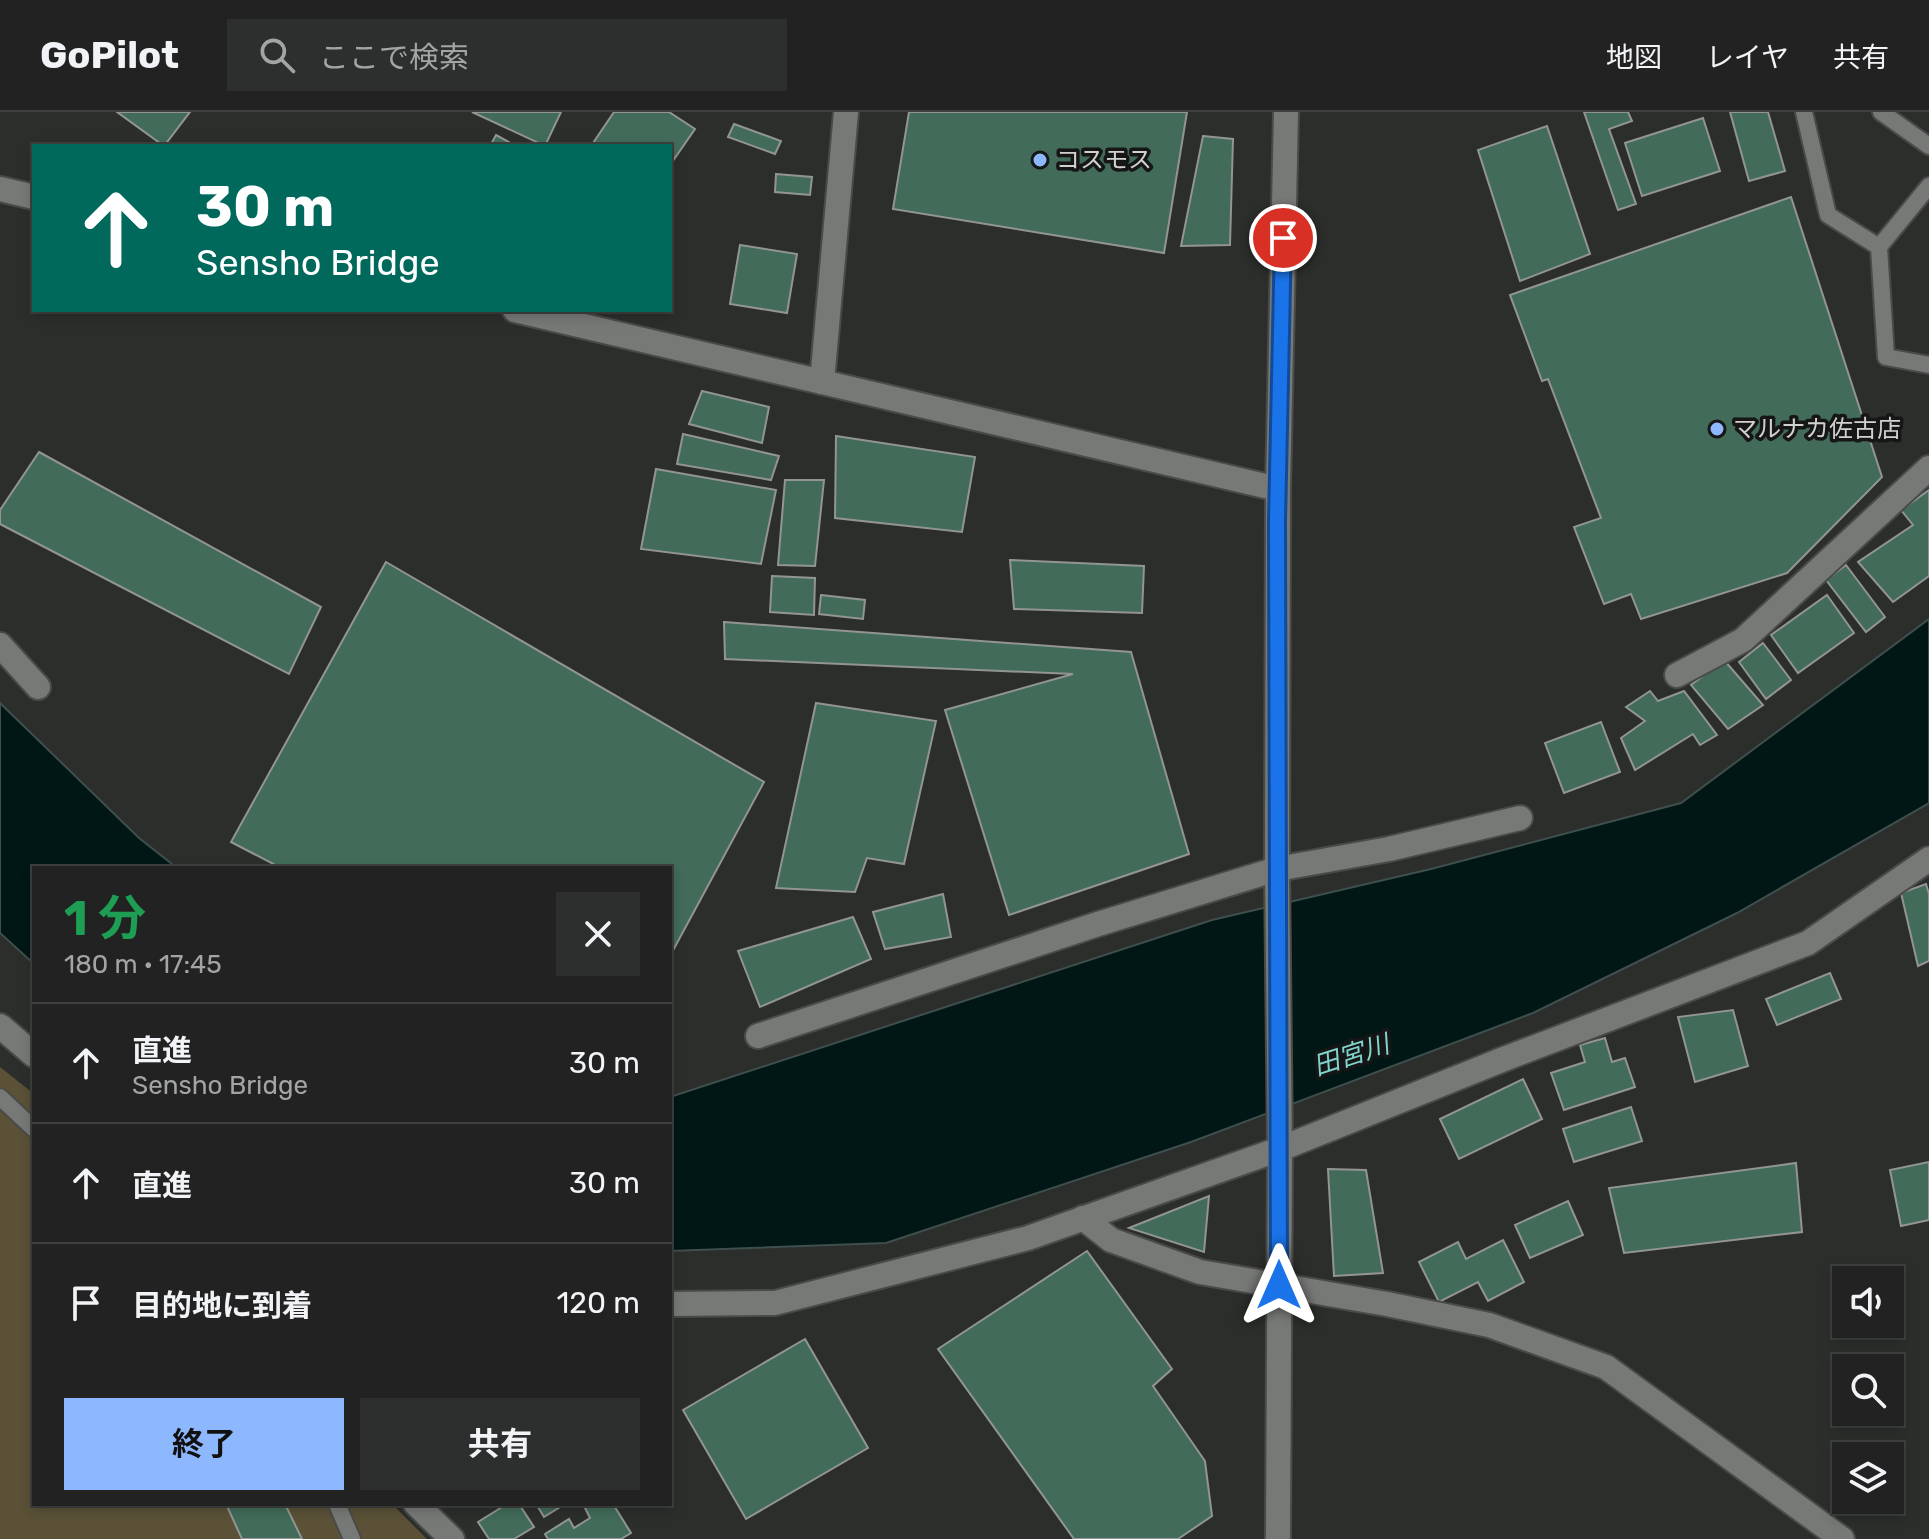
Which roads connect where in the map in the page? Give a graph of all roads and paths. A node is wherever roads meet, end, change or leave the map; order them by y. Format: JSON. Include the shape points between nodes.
{"nodes":[{"id":1,"x":846,"y":112,"type":"edge"},
{"id":2,"x":1286,"y":112,"type":"edge"},
{"id":3,"x":1804,"y":112,"type":"edge"},
{"id":4,"x":1881,"y":112,"type":"edge"},
{"id":5,"x":1929,"y":146,"type":"edge"},
{"id":6,"x":1929,"y":186,"type":"edge"},
{"id":7,"x":0,"y":189,"type":"edge"},
{"id":8,"x":32,"y":197,"type":"edge"},
{"id":9,"x":1879,"y":247,"type":"junction"},
{"id":10,"x":524,"y":312,"type":"edge"},
{"id":11,"x":1929,"y":365,"type":"edge"},
{"id":12,"x":822,"y":382,"type":"junction"},
{"id":13,"x":1929,"y":468,"type":"edge"},
{"id":14,"x":1278,"y":489,"type":"junction"},
{"id":15,"x":0,"y":645,"type":"edge"},
{"id":16,"x":1677,"y":675,"type":"dead end"},
{"id":17,"x":38,"y":687,"type":"dead end"},
{"id":18,"x":1520,"y":818,"type":"dead end"},
{"id":19,"x":1929,"y":859,"type":"edge"},
{"id":20,"x":1277,"y":869,"type":"junction"},
{"id":21,"x":0,"y":1026,"type":"edge"},
{"id":22,"x":758,"y":1036,"type":"dead end"},
{"id":23,"x":32,"y":1053,"type":"edge"},
{"id":24,"x":0,"y":1097,"type":"edge"},
{"id":25,"x":32,"y":1127,"type":"edge"},
{"id":26,"x":1280,"y":1149,"type":"junction"},
{"id":27,"x":1083,"y":1218,"type":"junction"},
{"id":28,"x":1279,"y":1285,"type":"junction"},
{"id":29,"x":672,"y":1304,"type":"edge"},
{"id":30,"x":338,"y":1506,"type":"edge"},
{"id":31,"x":418,"y":1506,"type":"edge"},
{"id":32,"x":352,"y":1539,"type":"edge"},
{"id":33,"x":452,"y":1539,"type":"edge"},
{"id":34,"x":1278,"y":1539,"type":"edge"},
{"id":35,"x":1842,"y":1539,"type":"edge"}],
"edges":[{"from":1,"to":12,"type":"street"},
{"from":2,"to":14,"type":"street"},
{"from":3,"to":9,"type":"lane","via":[[1828,215]]},
{"from":4,"to":5,"type":"lane"},
{"from":6,"to":9,"type":"lane"},
{"from":7,"to":8,"type":"street"},
{"from":9,"to":11,"type":"lane","via":[[1886,357]]},
{"from":10,"to":12,"type":"street"},
{"from":12,"to":14,"type":"street"},
{"from":13,"to":16,"type":"street","via":[[1743,640]]},
{"from":14,"to":20,"type":"street"},
{"from":15,"to":17,"type":"street"},
{"from":18,"to":20,"type":"street"},
{"from":19,"to":26,"type":"street","via":[[1808,943]]},
{"from":20,"to":22,"type":"street"},
{"from":20,"to":26,"type":"street"},
{"from":21,"to":23,"type":"street"},
{"from":24,"to":25,"type":"lane"},
{"from":26,"to":27,"type":"street"},
{"from":26,"to":28,"type":"street"},
{"from":27,"to":28,"type":"street","via":[[1111,1240],[1200,1272]]},
{"from":27,"to":29,"type":"street","via":[[1028,1238],[775,1303]]},
{"from":28,"to":34,"type":"street"},
{"from":28,"to":35,"type":"street","via":[[1489,1325],[1606,1367]]},
{"from":30,"to":32,"type":"lane"},
{"from":31,"to":33,"type":"street"}]}
